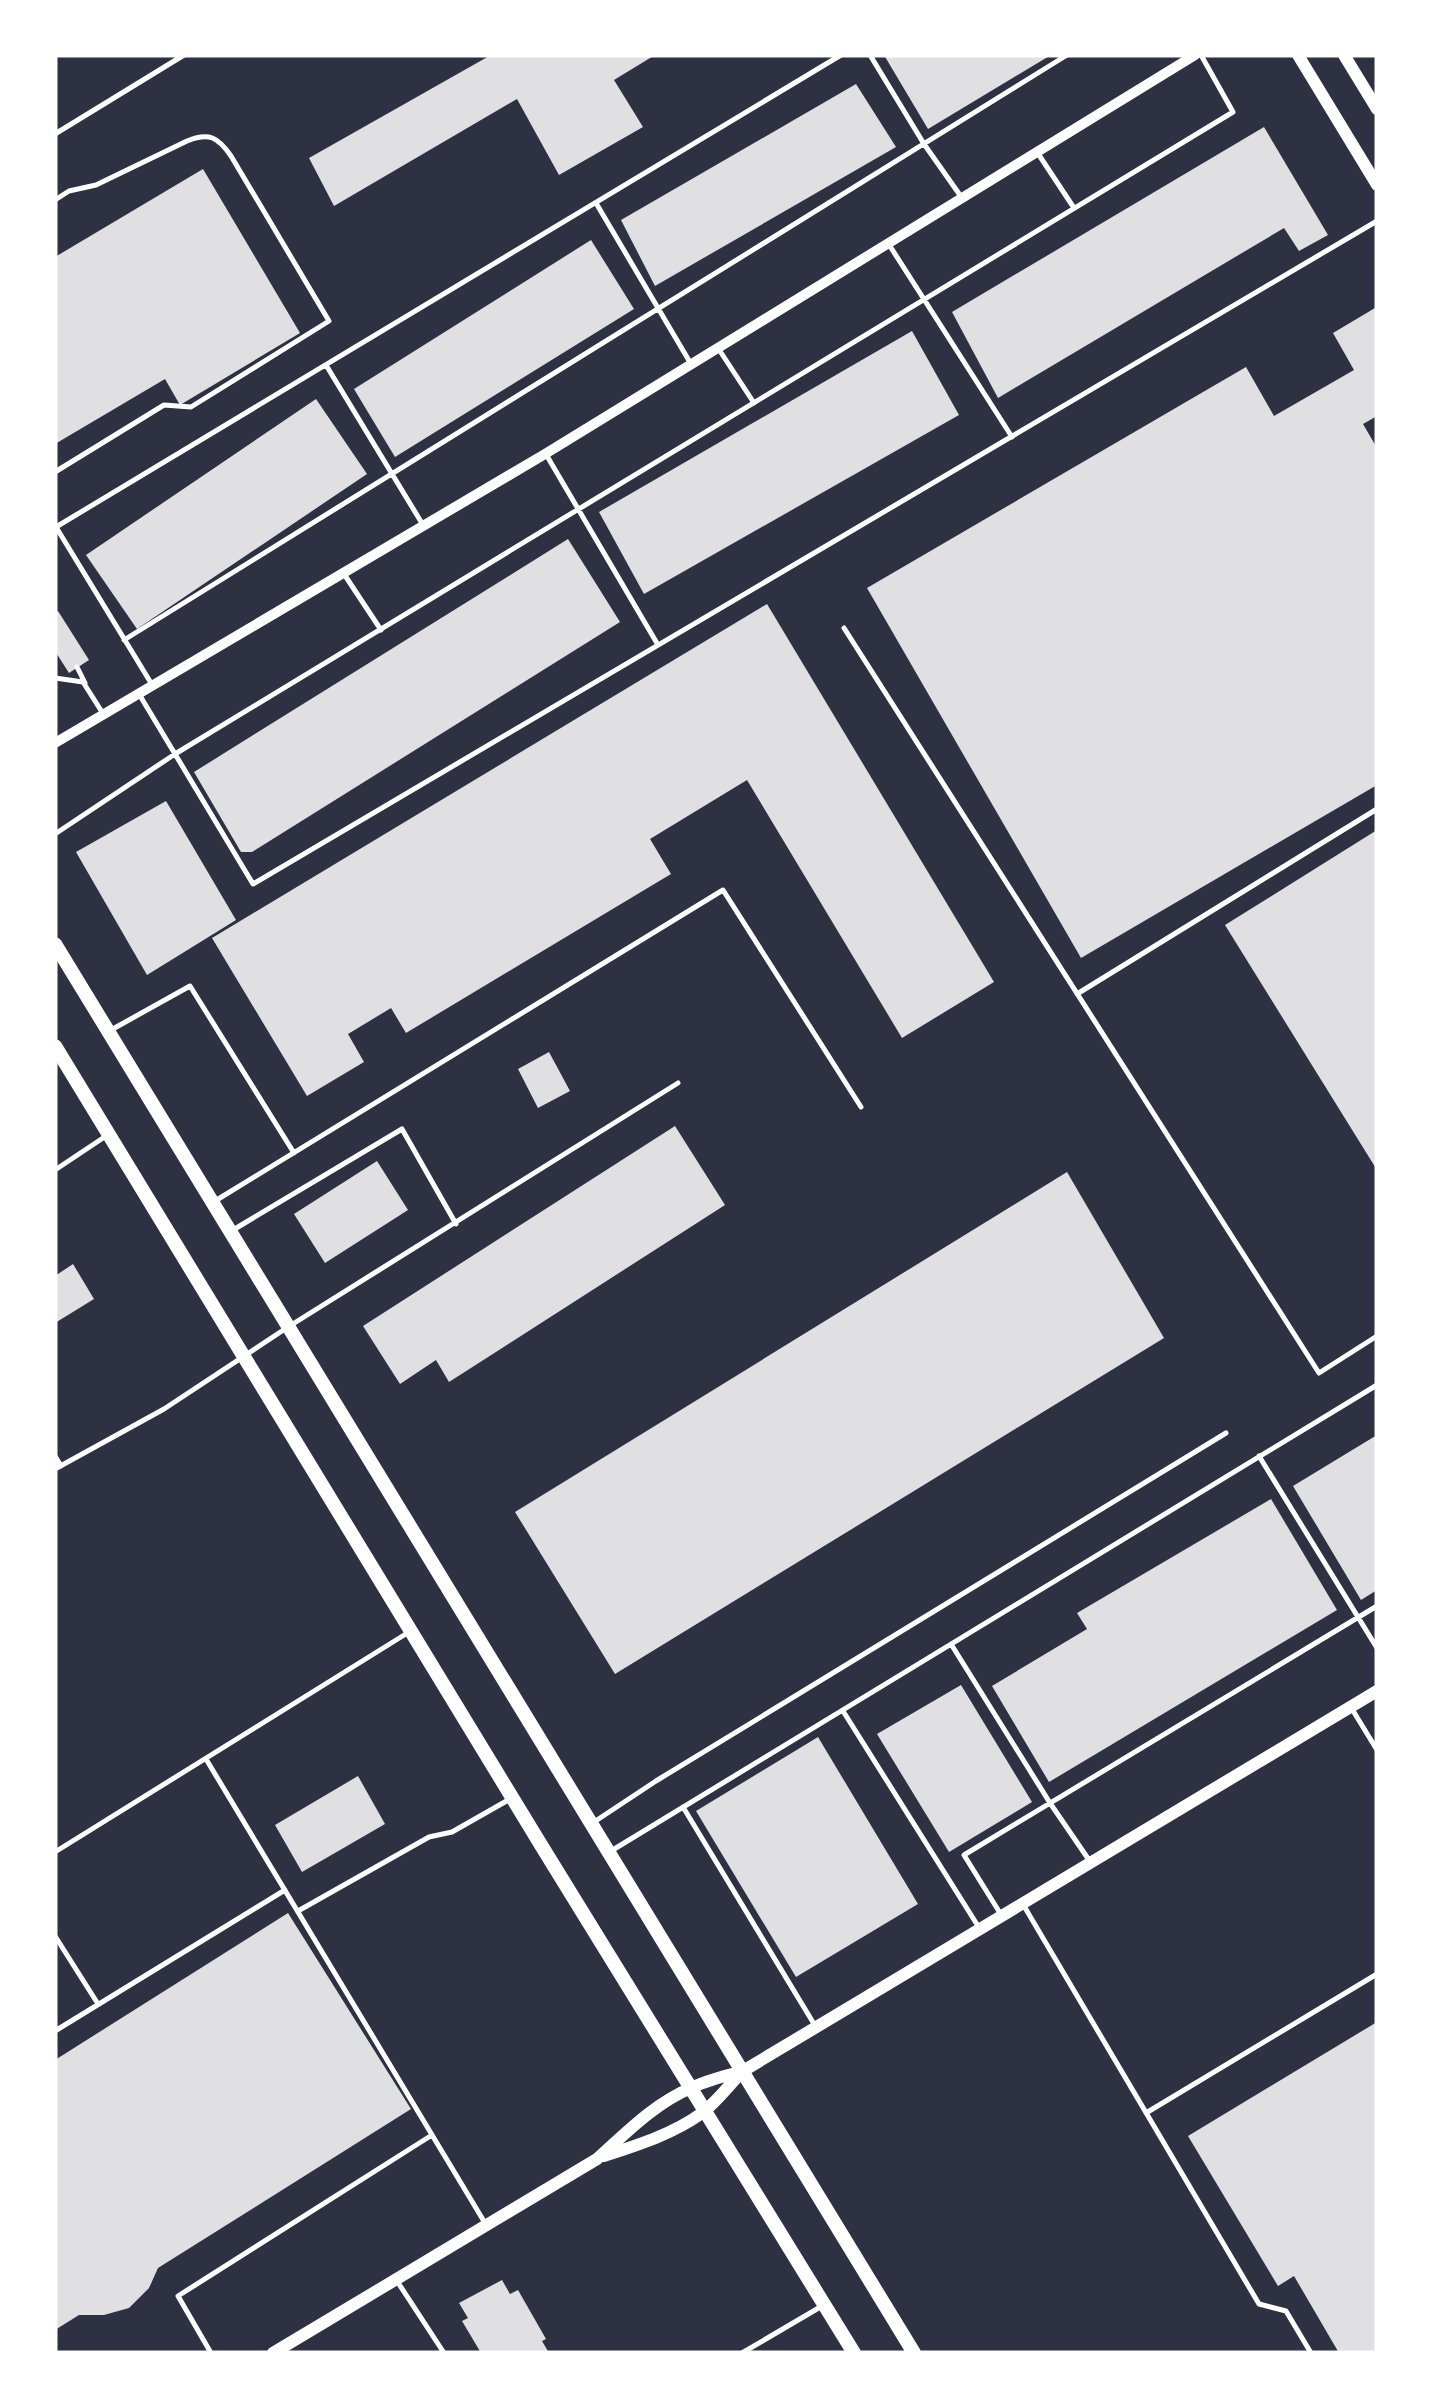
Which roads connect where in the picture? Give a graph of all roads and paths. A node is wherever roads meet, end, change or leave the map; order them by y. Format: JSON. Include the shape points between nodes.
{"nodes":[{"id":1,"x":184,"y":55,"type":"edge"},
{"id":2,"x":842,"y":55,"type":"edge"},
{"id":3,"x":870,"y":55,"type":"edge"},
{"id":4,"x":1067,"y":55,"type":"edge"},
{"id":5,"x":1198,"y":55,"type":"edge"},
{"id":6,"x":1298,"y":55,"type":"edge"},
{"id":7,"x":1344,"y":55,"type":"edge"},
{"id":8,"x":1377,"y":109,"type":"edge"},
{"id":9,"x":55,"y":134,"type":"edge"},
{"id":10,"x":924,"y":144,"type":"junction"},
{"id":11,"x":1037,"y":152,"type":"junction"},
{"id":12,"x":1377,"y":184,"type":"edge"},
{"id":13,"x":962,"y":198,"type":"junction"},
{"id":14,"x":55,"y":200,"type":"edge"},
{"id":15,"x":596,"y":202,"type":"junction"},
{"id":16,"x":1074,"y":208,"type":"junction"},
{"id":17,"x":1377,"y":221,"type":"edge"},
{"id":18,"x":888,"y":244,"type":"junction"},
{"id":19,"x":925,"y":298,"type":"junction"},
{"id":20,"x":658,"y":309,"type":"junction"},
{"id":21,"x":718,"y":348,"type":"junction"},
{"id":22,"x":326,"y":364,"type":"junction"},
{"id":23,"x":691,"y":364,"type":"junction"},
{"id":24,"x":754,"y":403,"type":"junction"},
{"id":25,"x":1012,"y":437,"type":"junction"},
{"id":26,"x":545,"y":454,"type":"junction"},
{"id":27,"x":55,"y":472,"type":"edge"},
{"id":28,"x":392,"y":474,"type":"junction"},
{"id":29,"x":578,"y":510,"type":"junction"},
{"id":30,"x":424,"y":526,"type":"junction"},
{"id":31,"x":343,"y":573,"type":"junction"},
{"id":32,"x":844,"y":628,"type":"dead end"},
{"id":33,"x":381,"y":630,"type":"junction"},
{"id":34,"x":124,"y":640,"type":"junction"},
{"id":35,"x":659,"y":646,"type":"junction"},
{"id":36,"x":78,"y":668,"type":"dead end"},
{"id":37,"x":55,"y":678,"type":"edge"},
{"id":38,"x":87,"y":686,"type":"junction"},
{"id":39,"x":152,"y":686,"type":"junction"},
{"id":40,"x":139,"y":694,"type":"junction"},
{"id":41,"x":104,"y":714,"type":"junction"},
{"id":42,"x":55,"y":743,"type":"edge"},
{"id":43,"x":176,"y":754,"type":"junction"},
{"id":44,"x":1377,"y":809,"type":"edge"},
{"id":45,"x":55,"y":834,"type":"edge"},
{"id":46,"x":55,"y":944,"type":"edge"},
{"id":47,"x":1078,"y":994,"type":"junction"},
{"id":48,"x":108,"y":1032,"type":"junction"},
{"id":49,"x":55,"y":1046,"type":"edge"},
{"id":50,"x":678,"y":1083,"type":"dead end"},
{"id":51,"x":862,"y":1107,"type":"dead end"},
{"id":52,"x":109,"y":1134,"type":"junction"},
{"id":53,"x":294,"y":1152,"type":"junction"},
{"id":54,"x":55,"y":1170,"type":"edge"},
{"id":55,"x":213,"y":1202,"type":"junction"},
{"id":56,"x":456,"y":1224,"type":"junction"},
{"id":57,"x":230,"y":1232,"type":"junction"},
{"id":58,"x":288,"y":1328,"type":"junction"},
{"id":59,"x":1377,"y":1336,"type":"edge"},
{"id":60,"x":244,"y":1357,"type":"junction"},
{"id":61,"x":1377,"y":1385,"type":"edge"},
{"id":62,"x":1226,"y":1432,"type":"dead end"},
{"id":63,"x":55,"y":1456,"type":"edge"},
{"id":64,"x":1259,"y":1456,"type":"junction"},
{"id":65,"x":58,"y":1467,"type":"edge"},
{"id":66,"x":1377,"y":1606,"type":"edge"},
{"id":67,"x":1358,"y":1618,"type":"junction"},
{"id":68,"x":412,"y":1631,"type":"junction"},
{"id":69,"x":950,"y":1644,"type":"junction"},
{"id":70,"x":1377,"y":1648,"type":"edge"},
{"id":71,"x":1377,"y":1691,"type":"edge"},
{"id":72,"x":1351,"y":1707,"type":"junction"},
{"id":73,"x":843,"y":1710,"type":"junction"},
{"id":74,"x":1377,"y":1750,"type":"edge"},
{"id":75,"x":206,"y":1758,"type":"junction"},
{"id":76,"x":512,"y":1797,"type":"junction"},
{"id":77,"x":1050,"y":1803,"type":"junction"},
{"id":78,"x":683,"y":1807,"type":"junction"},
{"id":79,"x":592,"y":1824,"type":"junction"},
{"id":80,"x":55,"y":1852,"type":"edge"},
{"id":81,"x":609,"y":1852,"type":"junction"},
{"id":82,"x":1090,"y":1863,"type":"junction"},
{"id":83,"x":285,"y":1890,"type":"junction"},
{"id":84,"x":1022,"y":1904,"type":"junction"},
{"id":85,"x":298,"y":1912,"type":"junction"},
{"id":86,"x":1002,"y":1916,"type":"junction"},
{"id":87,"x":980,"y":1928,"type":"junction"},
{"id":88,"x":55,"y":1936,"type":"edge"},
{"id":89,"x":1377,"y":1974,"type":"edge"},
{"id":90,"x":98,"y":2004,"type":"junction"},
{"id":91,"x":816,"y":2027,"type":"junction"},
{"id":92,"x":55,"y":2031,"type":"edge"},
{"id":93,"x":743,"y":2071,"type":"junction"},
{"id":94,"x":690,"y":2088,"type":"junction"},
{"id":95,"x":706,"y":2110,"type":"junction"},
{"id":96,"x":1146,"y":2113,"type":"junction"},
{"id":97,"x":432,"y":2134,"type":"junction"},
{"id":98,"x":597,"y":2159,"type":"junction"},
{"id":99,"x":486,"y":2226,"type":"junction"},
{"id":100,"x":396,"y":2279,"type":"junction"},
{"id":101,"x":824,"y":2304,"type":"junction"},
{"id":102,"x":211,"y":2353,"type":"edge"},
{"id":103,"x":273,"y":2353,"type":"edge"},
{"id":104,"x":444,"y":2353,"type":"edge"},
{"id":105,"x":742,"y":2353,"type":"edge"},
{"id":106,"x":854,"y":2353,"type":"edge"},
{"id":107,"x":914,"y":2353,"type":"edge"},
{"id":108,"x":1311,"y":2353,"type":"edge"}],
"edges":[{"from":1,"to":9,"type":"lane"},
{"from":2,"to":15,"type":"lane"},
{"from":3,"to":10,"type":"lane"},
{"from":4,"to":10,"type":"lane"},
{"from":5,"to":11,"type":"street"},
{"from":5,"to":16,"type":"lane","via":[[1232,112]]},
{"from":6,"to":12,"type":"street"},
{"from":7,"to":8,"type":"street"},
{"from":10,"to":13,"type":"lane"},
{"from":10,"to":20,"type":"lane"},
{"from":11,"to":13,"type":"street"},
{"from":11,"to":16,"type":"lane"},
{"from":13,"to":18,"type":"street"},
{"from":14,"to":27,"type":"lane","via":[[187,140],[214,138],[329,321],[191,407],[164,405]]},
{"from":15,"to":20,"type":"lane"},
{"from":15,"to":22,"type":"lane"},
{"from":16,"to":19,"type":"lane"},
{"from":17,"to":25,"type":"lane"},
{"from":18,"to":19,"type":"lane"},
{"from":18,"to":21,"type":"street"},
{"from":19,"to":24,"type":"lane"},
{"from":19,"to":25,"type":"lane"},
{"from":20,"to":23,"type":"lane"},
{"from":20,"to":28,"type":"lane"},
{"from":21,"to":23,"type":"street"},
{"from":21,"to":24,"type":"lane"},
{"from":22,"to":28,"type":"lane"},
{"from":22,"to":34,"type":"lane","via":[[56,527]]},
{"from":23,"to":26,"type":"street"},
{"from":24,"to":29,"type":"lane"},
{"from":25,"to":35,"type":"lane"},
{"from":26,"to":29,"type":"lane"},
{"from":26,"to":30,"type":"street"},
{"from":28,"to":30,"type":"lane"},
{"from":28,"to":34,"type":"lane"},
{"from":29,"to":33,"type":"lane"},
{"from":29,"to":35,"type":"lane"},
{"from":30,"to":31,"type":"street"},
{"from":31,"to":33,"type":"lane"},
{"from":31,"to":39,"type":"street"},
{"from":32,"to":47,"type":"lane"},
{"from":33,"to":43,"type":"lane"},
{"from":34,"to":39,"type":"lane"},
{"from":35,"to":43,"type":"lane","via":[[253,884]]},
{"from":36,"to":38,"type":"lane"},
{"from":37,"to":38,"type":"lane"},
{"from":38,"to":41,"type":"lane"},
{"from":39,"to":40,"type":"street"},
{"from":40,"to":41,"type":"street"},
{"from":40,"to":43,"type":"lane"},
{"from":41,"to":42,"type":"street"},
{"from":43,"to":45,"type":"lane"},
{"from":44,"to":47,"type":"lane"},
{"from":46,"to":48,"type":"main road"},
{"from":47,"to":59,"type":"lane","via":[[1318,1372]]},
{"from":48,"to":53,"type":"lane","via":[[190,986]]},
{"from":48,"to":55,"type":"main road"},
{"from":49,"to":52,"type":"main road"},
{"from":50,"to":56,"type":"lane"},
{"from":51,"to":53,"type":"lane","via":[[723,890]]},
{"from":52,"to":54,"type":"lane"},
{"from":52,"to":60,"type":"main road"},
{"from":53,"to":55,"type":"lane"},
{"from":55,"to":57,"type":"main road"},
{"from":56,"to":57,"type":"lane","via":[[402,1129]]},
{"from":56,"to":58,"type":"lane"},
{"from":57,"to":58,"type":"main road"},
{"from":58,"to":60,"type":"lane"},
{"from":58,"to":79,"type":"main road"},
{"from":60,"to":65,"type":"lane"},
{"from":60,"to":68,"type":"main road"},
{"from":61,"to":64,"type":"lane"},
{"from":62,"to":79,"type":"lane"},
{"from":63,"to":65,"type":"lane"},
{"from":64,"to":67,"type":"lane"},
{"from":64,"to":69,"type":"lane"},
{"from":66,"to":67,"type":"lane"},
{"from":67,"to":70,"type":"lane"},
{"from":67,"to":77,"type":"lane"},
{"from":68,"to":75,"type":"lane"},
{"from":68,"to":76,"type":"main road"},
{"from":69,"to":73,"type":"lane"},
{"from":69,"to":77,"type":"lane"},
{"from":71,"to":72,"type":"street"},
{"from":72,"to":74,"type":"lane"},
{"from":72,"to":82,"type":"street"},
{"from":73,"to":78,"type":"lane"},
{"from":73,"to":87,"type":"lane"},
{"from":75,"to":80,"type":"lane"},
{"from":75,"to":83,"type":"lane"},
{"from":76,"to":85,"type":"lane"},
{"from":76,"to":94,"type":"main road"},
{"from":77,"to":82,"type":"lane"},
{"from":77,"to":86,"type":"lane","via":[[964,1855]]},
{"from":78,"to":81,"type":"lane"},
{"from":78,"to":91,"type":"lane"},
{"from":79,"to":81,"type":"main road"},
{"from":81,"to":93,"type":"main road"},
{"from":82,"to":84,"type":"street"},
{"from":83,"to":85,"type":"lane"},
{"from":83,"to":90,"type":"lane"},
{"from":84,"to":86,"type":"street"},
{"from":84,"to":96,"type":"lane"},
{"from":85,"to":97,"type":"lane"},
{"from":86,"to":87,"type":"street"},
{"from":87,"to":91,"type":"street"},
{"from":88,"to":90,"type":"lane"},
{"from":89,"to":96,"type":"lane"},
{"from":90,"to":92,"type":"lane"},
{"from":91,"to":93,"type":"street"},
{"from":93,"to":94,"type":"street"},
{"from":93,"to":95,"type":"street"},
{"from":93,"to":107,"type":"main road"},
{"from":94,"to":95,"type":"main road"},
{"from":94,"to":98,"type":"street"},
{"from":95,"to":98,"type":"street"},
{"from":95,"to":101,"type":"main road"},
{"from":96,"to":108,"type":"lane","via":[[1259,2304],[1286,2311]]},
{"from":97,"to":99,"type":"lane"},
{"from":97,"to":102,"type":"lane","via":[[178,2296]]},
{"from":98,"to":99,"type":"street"},
{"from":99,"to":100,"type":"street"},
{"from":100,"to":103,"type":"street"},
{"from":100,"to":104,"type":"lane"},
{"from":101,"to":105,"type":"lane"},
{"from":101,"to":106,"type":"main road"}]}
